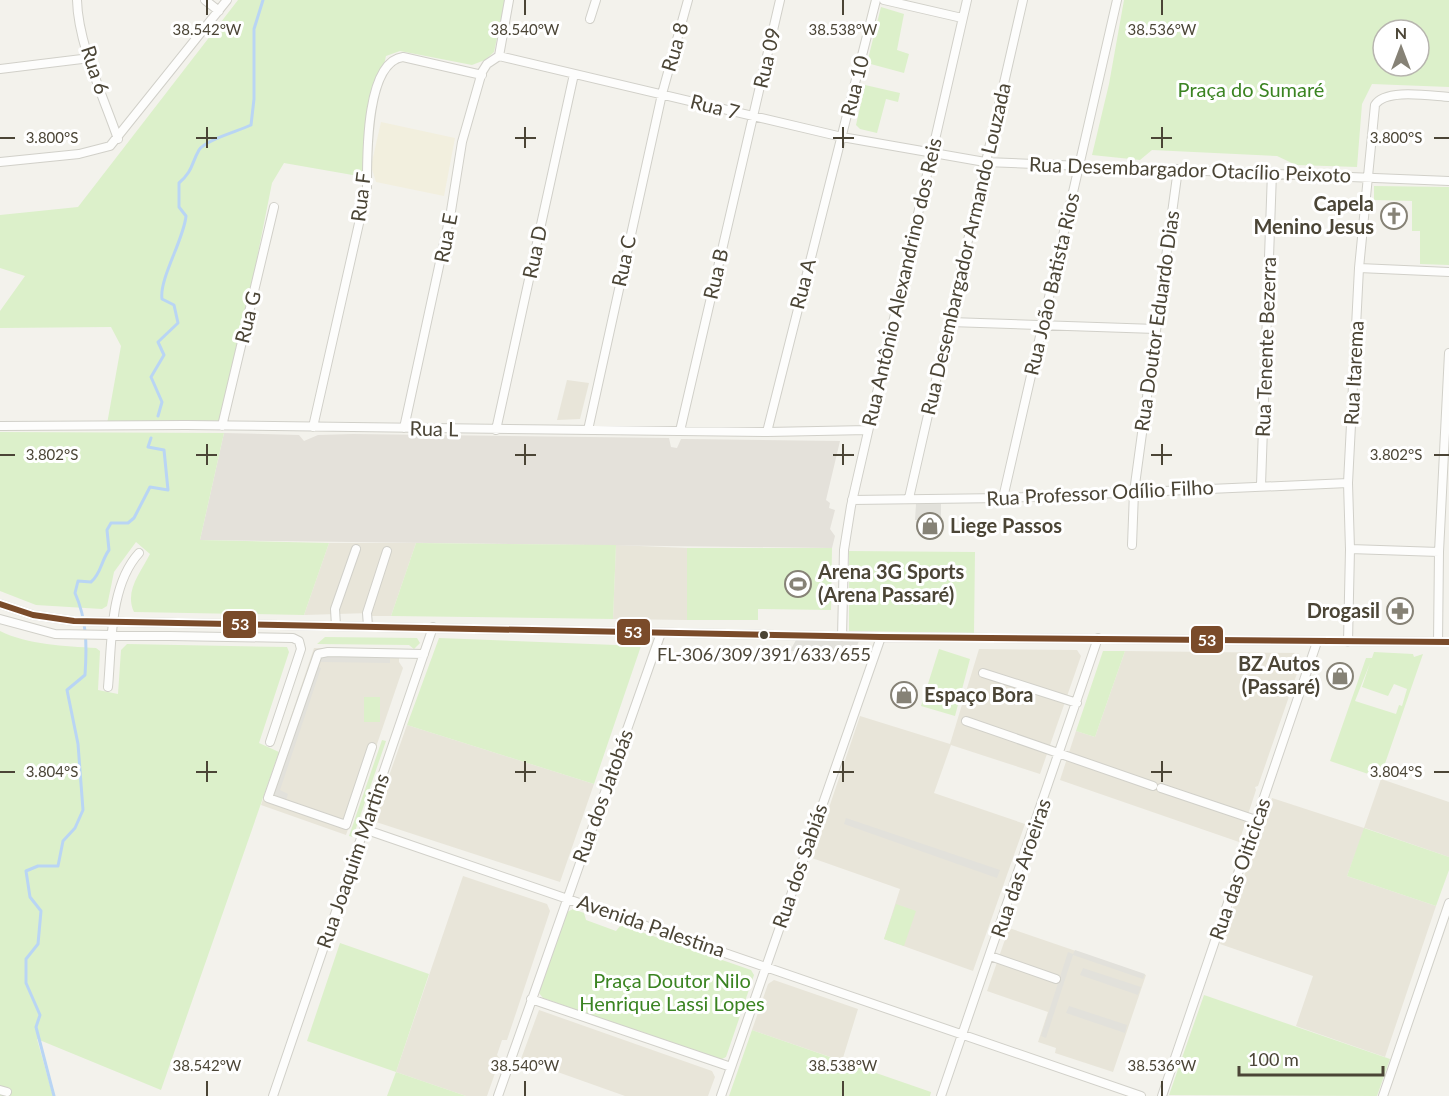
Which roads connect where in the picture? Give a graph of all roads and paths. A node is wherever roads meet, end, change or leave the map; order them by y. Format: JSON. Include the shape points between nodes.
{"nodes":[{"id":1,"x":77,"y":0,"type":"edge"},
{"id":2,"x":205,"y":0,"type":"edge"},
{"id":3,"x":228,"y":0,"type":"edge"},
{"id":4,"x":509,"y":0,"type":"edge"},
{"id":5,"x":596,"y":0,"type":"edge"},
{"id":6,"x":688,"y":0,"type":"edge"},
{"id":7,"x":780,"y":0,"type":"edge"},
{"id":8,"x":876,"y":0,"type":"edge"},
{"id":9,"x":884,"y":0,"type":"edge"},
{"id":10,"x":967,"y":0,"type":"edge"},
{"id":11,"x":1023,"y":0,"type":"edge"},
{"id":12,"x":1117,"y":0,"type":"edge"},
{"id":13,"x":219,"y":11,"type":"junction"},
{"id":14,"x":962,"y":18,"type":"junction"},
{"id":15,"x":590,"y":19,"type":"dead end"},
{"id":16,"x":499,"y":56,"type":"junction"},
{"id":17,"x":90,"y":58,"type":"junction"},
{"id":18,"x":0,"y":69,"type":"edge"},
{"id":19,"x":574,"y":74,"type":"junction"},
{"id":20,"x":482,"y":75,"type":"junction"},
{"id":21,"x":662,"y":94,"type":"junction"},
{"id":22,"x":1449,"y":96,"type":"edge"},
{"id":23,"x":753,"y":116,"type":"junction"},
{"id":24,"x":842,"y":137,"type":"junction"},
{"id":25,"x":118,"y":139,"type":"junction"},
{"id":26,"x":932,"y":155,"type":"junction"},
{"id":27,"x":0,"y":162,"type":"edge"},
{"id":28,"x":985,"y":162,"type":"junction"},
{"id":29,"x":1079,"y":166,"type":"junction"},
{"id":30,"x":1178,"y":169,"type":"junction"},
{"id":31,"x":1272,"y":172,"type":"junction"},
{"id":32,"x":1366,"y":176,"type":"junction"},
{"id":33,"x":1449,"y":181,"type":"edge"},
{"id":34,"x":274,"y":207,"type":"dead end"},
{"id":35,"x":1359,"y":268,"type":"junction"},
{"id":36,"x":1449,"y":272,"type":"edge"},
{"id":37,"x":950,"y":322,"type":"junction"},
{"id":38,"x":1043,"y":325,"type":"junction"},
{"id":39,"x":1156,"y":329,"type":"junction"},
{"id":40,"x":1449,"y":353,"type":"edge"},
{"id":41,"x":1448,"y":414,"type":"edge"},
{"id":42,"x":0,"y":426,"type":"edge"},
{"id":43,"x":222,"y":426,"type":"junction"},
{"id":44,"x":313,"y":427,"type":"junction"},
{"id":45,"x":404,"y":428,"type":"junction"},
{"id":46,"x":496,"y":430,"type":"junction"},
{"id":47,"x":588,"y":430,"type":"junction"},
{"id":48,"x":868,"y":430,"type":"junction"},
{"id":49,"x":680,"y":431,"type":"junction"},
{"id":50,"x":766,"y":432,"type":"junction"},
{"id":51,"x":1348,"y":483,"type":"junction"},
{"id":52,"x":1261,"y":486,"type":"junction"},
{"id":53,"x":1134,"y":492,"type":"junction"},
{"id":54,"x":909,"y":498,"type":"junction"},
{"id":55,"x":1003,"y":498,"type":"junction"},
{"id":56,"x":852,"y":500,"type":"junction"},
{"id":57,"x":1446,"y":508,"type":"edge"},
{"id":58,"x":1132,"y":545,"type":"dead end"},
{"id":59,"x":356,"y":549,"type":"dead end"},
{"id":60,"x":1350,"y":549,"type":"junction"},
{"id":61,"x":387,"y":551,"type":"dead end"},
{"id":62,"x":1439,"y":552,"type":"junction"},
{"id":63,"x":139,"y":553,"type":"dead end"},
{"id":64,"x":0,"y":604,"type":"edge"},
{"id":65,"x":0,"y":619,"type":"edge"},
{"id":66,"x":115,"y":621,"type":"junction"},
{"id":67,"x":336,"y":626,"type":"junction"},
{"id":68,"x":368,"y":626,"type":"junction"},
{"id":69,"x":433,"y":627,"type":"junction"},
{"id":70,"x":661,"y":633,"type":"junction"},
{"id":71,"x":113,"y":635,"type":"junction"},
{"id":72,"x":842,"y":637,"type":"junction"},
{"id":73,"x":881,"y":637,"type":"junction"},
{"id":74,"x":1098,"y":638,"type":"junction"},
{"id":75,"x":1317,"y":642,"type":"junction"},
{"id":76,"x":1348,"y":642,"type":"junction"},
{"id":77,"x":1438,"y":642,"type":"junction"},
{"id":78,"x":1449,"y":642,"type":"edge"},
{"id":79,"x":424,"y":654,"type":"junction"},
{"id":80,"x":983,"y":673,"type":"dead end"},
{"id":81,"x":108,"y":687,"type":"dead end"},
{"id":82,"x":1077,"y":704,"type":"junction"},
{"id":83,"x":966,"y":721,"type":"dead end"},
{"id":84,"x":270,"y":742,"type":"dead end"},
{"id":85,"x":372,"y":747,"type":"dead end"},
{"id":86,"x":1060,"y":754,"type":"junction"},
{"id":87,"x":1256,"y":820,"type":"junction"},
{"id":88,"x":364,"y":829,"type":"junction"},
{"id":89,"x":567,"y":897,"type":"junction"},
{"id":90,"x":1449,"y":903,"type":"edge"},
{"id":91,"x":990,"y":956,"type":"junction"},
{"id":92,"x":765,"y":966,"type":"junction"},
{"id":93,"x":1056,"y":979,"type":"dead end"},
{"id":94,"x":531,"y":999,"type":"junction"},
{"id":95,"x":962,"y":1034,"type":"junction"},
{"id":96,"x":731,"y":1067,"type":"junction"},
{"id":97,"x":273,"y":1096,"type":"edge"},
{"id":98,"x":498,"y":1096,"type":"edge"},
{"id":99,"x":721,"y":1096,"type":"edge"},
{"id":100,"x":941,"y":1096,"type":"edge"},
{"id":101,"x":1141,"y":1096,"type":"edge"},
{"id":102,"x":1162,"y":1096,"type":"edge"},
{"id":103,"x":1383,"y":1096,"type":"edge"}],
"edges":[{"from":1,"to":17,"type":"street","name":"Rua 6"},
{"from":2,"to":13,"type":"street"},
{"from":3,"to":13,"type":"street"},
{"from":4,"to":16,"type":"street"},
{"from":5,"to":15,"type":"street"},
{"from":6,"to":21,"type":"street","name":"Rua 8"},
{"from":7,"to":23,"type":"street","name":"Rua 09"},
{"from":8,"to":24,"type":"street","name":"Rua 10"},
{"from":9,"to":14,"type":"street"},
{"from":10,"to":14,"type":"street","name":"Rua Antônio Alexandrino dos Reis"},
{"from":11,"to":28,"type":"street","name":"Rua Desembargador Armando Louzada"},
{"from":12,"to":29,"type":"street","name":"Rua João Batista Rios"},
{"from":13,"to":25,"type":"street"},
{"from":14,"to":26,"type":"street","name":"Rua Antônio Alexandrino dos Reis"},
{"from":16,"to":19,"type":"street","name":"Rua 7"},
{"from":16,"to":20,"type":"street","name":"Rua E","via":[[487,64]]},
{"from":17,"to":18,"type":"street"},
{"from":17,"to":25,"type":"street","name":"Rua 6"},
{"from":19,"to":21,"type":"street","name":"Rua 7"},
{"from":19,"to":46,"type":"street","name":"Rua D"},
{"from":20,"to":44,"type":"street","name":"Rua F","via":[[403,57],[391,61],[381,73],[365,150],[366,188]]},
{"from":20,"to":45,"type":"street","name":"Rua E","via":[[462,142],[443,255]]},
{"from":21,"to":23,"type":"street","name":"Rua 7"},
{"from":21,"to":47,"type":"street","name":"Rua C"},
{"from":22,"to":32,"type":"street","name":"Rua Itarema","via":[[1389,96],[1375,105]]},
{"from":23,"to":24,"type":"street","name":"Rua 7"},
{"from":23,"to":49,"type":"street","name":"Rua B"},
{"from":24,"to":26,"type":"street","name":"Rua 7"},
{"from":24,"to":50,"type":"street","name":"Rua A"},
{"from":25,"to":27,"type":"street","via":[[100,150]]},
{"from":26,"to":28,"type":"street","name":"Rua Desembargador Otacílio Peixoto"},
{"from":26,"to":48,"type":"street","name":"Rua Antônio Alexandrino dos Reis"},
{"from":28,"to":29,"type":"street","name":"Rua Desembargador Otacílio Peixoto"},
{"from":28,"to":37,"type":"street","name":"Rua Desembargador Armando Louzada"},
{"from":29,"to":30,"type":"street","name":"Rua Desembargador Otacílio Peixoto"},
{"from":29,"to":38,"type":"street","name":"Rua João Batista Rios"},
{"from":30,"to":31,"type":"street","name":"Rua Desembargador Otacílio Peixoto"},
{"from":30,"to":39,"type":"street","name":"Rua Doutor Eduardo Dias"},
{"from":31,"to":32,"type":"street","name":"Rua Desembargador Otacílio Peixoto"},
{"from":31,"to":52,"type":"street","name":"Rua Tenente Bezerra"},
{"from":32,"to":33,"type":"street","name":"Rua Desembargador Otacílio Peixoto"},
{"from":32,"to":35,"type":"street","name":"Rua Itarema"},
{"from":34,"to":43,"type":"street","name":"Rua G"},
{"from":35,"to":36,"type":"street"},
{"from":35,"to":51,"type":"street","name":"Rua Itarema"},
{"from":37,"to":38,"type":"street"},
{"from":37,"to":54,"type":"street","name":"Rua Desembargador Armando Louzada"},
{"from":38,"to":39,"type":"street"},
{"from":38,"to":55,"type":"street","name":"Rua João Batista Rios"},
{"from":39,"to":53,"type":"street","name":"Rua Doutor Eduardo Dias"},
{"from":40,"to":41,"type":"street"},
{"from":41,"to":57,"type":"street"},
{"from":42,"to":43,"type":"street","name":"Rua L"},
{"from":43,"to":44,"type":"street","name":"Rua L"},
{"from":44,"to":45,"type":"street","name":"Rua L"},
{"from":45,"to":46,"type":"street","name":"Rua L"},
{"from":46,"to":47,"type":"street","name":"Rua L"},
{"from":47,"to":49,"type":"street","name":"Rua L"},
{"from":48,"to":50,"type":"street","name":"Rua L"},
{"from":48,"to":56,"type":"street","name":"Rua Antônio Alexandrino dos Reis"},
{"from":49,"to":50,"type":"street","name":"Rua L"},
{"from":51,"to":52,"type":"street","name":"Rua Professor Odílio Filho"},
{"from":51,"to":60,"type":"street","name":"Rua Itarema"},
{"from":52,"to":53,"type":"street","name":"Rua Professor Odílio Filho"},
{"from":53,"to":55,"type":"street","name":"Rua Professor Odílio Filho"},
{"from":53,"to":58,"type":"street","name":"Rua Doutor Eduardo Dias"},
{"from":54,"to":55,"type":"street","name":"Rua Professor Odílio Filho"},
{"from":54,"to":56,"type":"street","name":"Rua Professor Odílio Filho"},
{"from":56,"to":72,"type":"street","name":"Rua Antônio Alexandrino dos Reis","via":[[844,550]]},
{"from":57,"to":62,"type":"street"},
{"from":59,"to":67,"type":"street","via":[[336,609]]},
{"from":60,"to":62,"type":"street"},
{"from":60,"to":76,"type":"street","name":"Rua Itarema"},
{"from":61,"to":68,"type":"street","via":[[367,613]]},
{"from":62,"to":77,"type":"street"},
{"from":63,"to":66,"type":"street","via":[[122,579]]},
{"from":64,"to":66,"type":"street","via":[[33,615]]},
{"from":65,"to":71,"type":"street","via":[[45,633]]},
{"from":66,"to":67,"type":"street"},
{"from":66,"to":71,"type":"street"},
{"from":67,"to":68,"type":"street"},
{"from":68,"to":69,"type":"street"},
{"from":69,"to":70,"type":"street"},
{"from":69,"to":79,"type":"street","name":"Rua Joaquim Martins"},
{"from":70,"to":72,"type":"street"},
{"from":70,"to":89,"type":"street","name":"Rua dos Jatobás"},
{"from":71,"to":81,"type":"street"},
{"from":71,"to":84,"type":"street","via":[[299,640],[301,650]]},
{"from":72,"to":73,"type":"street"},
{"from":73,"to":74,"type":"street"},
{"from":73,"to":92,"type":"street","name":"Rua dos Sabiás"},
{"from":74,"to":75,"type":"street"},
{"from":74,"to":82,"type":"street","name":"Rua das Aroeiras"},
{"from":75,"to":76,"type":"street"},
{"from":75,"to":87,"type":"street","name":"Rua das Oiticicas"},
{"from":76,"to":77,"type":"street"},
{"from":77,"to":78,"type":"street"},
{"from":79,"to":85,"type":"street","via":[[318,654],[268,798],[346,825]]},
{"from":79,"to":88,"type":"street","name":"Rua Joaquim Martins"},
{"from":80,"to":82,"type":"street"},
{"from":82,"to":86,"type":"street","name":"Rua das Aroeiras"},
{"from":83,"to":86,"type":"street"},
{"from":86,"to":87,"type":"street"},
{"from":86,"to":91,"type":"street","name":"Rua das Aroeiras"},
{"from":87,"to":102,"type":"street","name":"Rua das Oiticicas"},
{"from":88,"to":89,"type":"street","name":"Avenida Palestina"},
{"from":88,"to":97,"type":"street","name":"Rua Joaquim Martins"},
{"from":89,"to":92,"type":"street","name":"Avenida Palestina"},
{"from":89,"to":94,"type":"street","name":"Rua dos Jatobás"},
{"from":90,"to":103,"type":"street"},
{"from":91,"to":93,"type":"street"},
{"from":91,"to":95,"type":"street","name":"Rua das Aroeiras"},
{"from":92,"to":95,"type":"street","name":"Avenida Palestina"},
{"from":92,"to":96,"type":"street","name":"Rua dos Sabiás"},
{"from":94,"to":96,"type":"street"},
{"from":94,"to":98,"type":"street","name":"Rua dos Jatobás"},
{"from":95,"to":100,"type":"street","name":"Rua das Aroeiras"},
{"from":95,"to":101,"type":"street","name":"Avenida Palestina"},
{"from":96,"to":99,"type":"street","name":"Rua dos Sabiás"}]}
